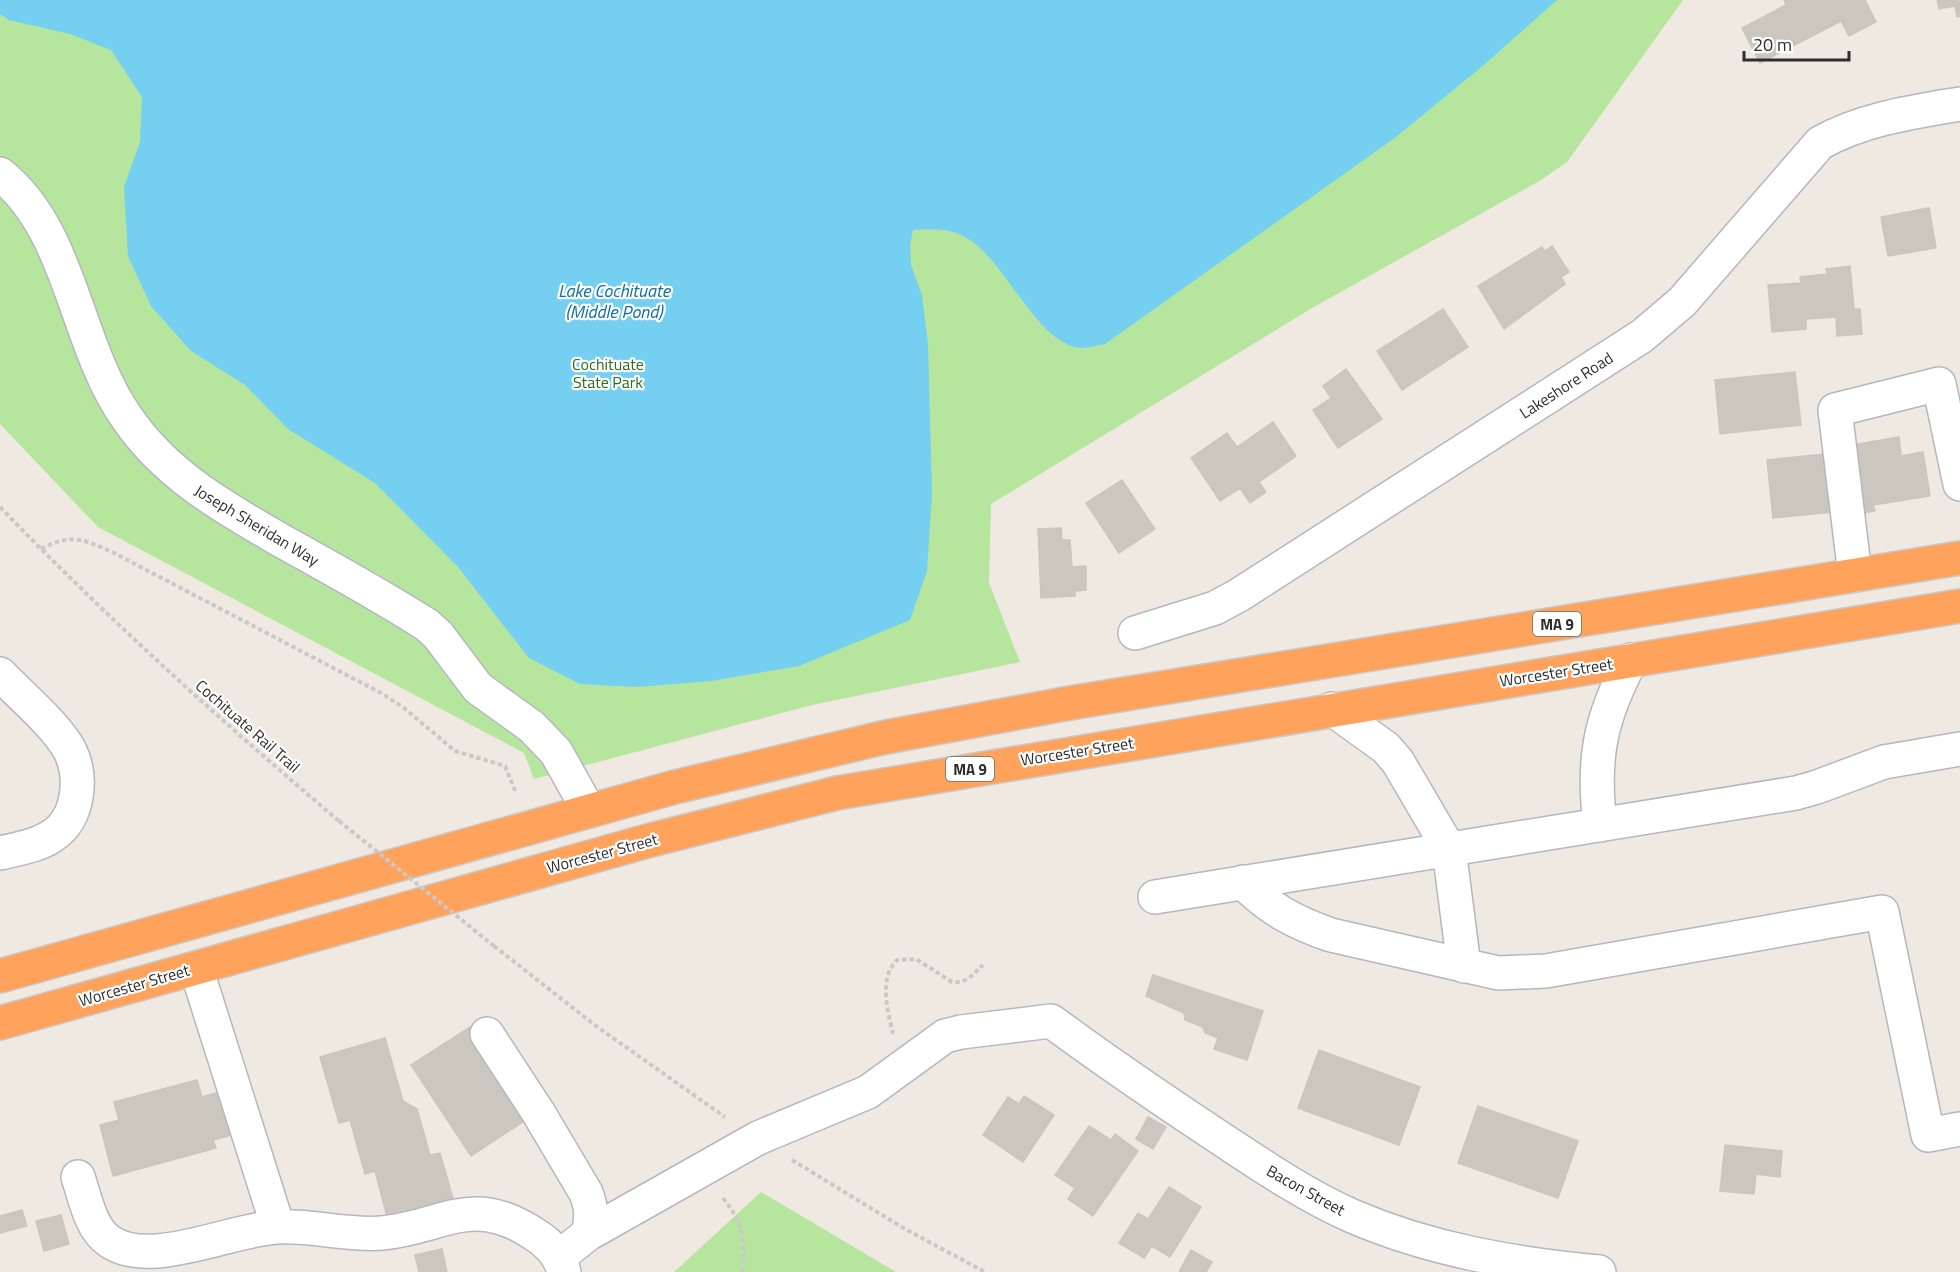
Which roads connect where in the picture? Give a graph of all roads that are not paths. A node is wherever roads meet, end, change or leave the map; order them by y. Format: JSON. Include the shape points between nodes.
{"nodes":[{"id":1,"x":1960,"y":104,"type":"edge"},
{"id":2,"x":0,"y":174,"type":"edge"},
{"id":3,"x":1960,"y":484,"type":"edge"},
{"id":4,"x":1960,"y":558,"type":"edge"},
{"id":5,"x":1855,"y":575,"type":"junction"},
{"id":6,"x":1960,"y":606,"type":"edge"},
{"id":7,"x":1135,"y":633,"type":"dead end"},
{"id":8,"x":1631,"y":660,"type":"junction"},
{"id":9,"x":0,"y":674,"type":"edge"},
{"id":10,"x":1332,"y":709,"type":"junction"},
{"id":11,"x":1960,"y":752,"type":"edge"},
{"id":12,"x":590,"y":811,"type":"junction"},
{"id":13,"x":1600,"y":825,"type":"junction"},
{"id":14,"x":1449,"y":849,"type":"junction"},
{"id":15,"x":0,"y":853,"type":"edge"},
{"id":16,"x":1243,"y":882,"type":"junction"},
{"id":17,"x":1155,"y":897,"type":"dead end"},
{"id":18,"x":1464,"y":966,"type":"junction"},
{"id":19,"x":196,"y":968,"type":"junction"},
{"id":20,"x":0,"y":976,"type":"edge"},
{"id":21,"x":0,"y":1023,"type":"edge"},
{"id":22,"x":487,"y":1034,"type":"dead end"},
{"id":23,"x":1960,"y":1129,"type":"edge"},
{"id":24,"x":78,"y":1177,"type":"dead end"},
{"id":25,"x":278,"y":1227,"type":"junction"},
{"id":26,"x":588,"y":1234,"type":"junction"},
{"id":27,"x":561,"y":1265,"type":"edge"},
{"id":28,"x":1599,"y":1272,"type":"edge"}],
"edges":[{"from":1,"to":7,"type":"street","name":"Lakeshore Road","via":[[1868,123],[1820,143],[1682,302],[1642,336],[1239,595],[1206,612]]},
{"from":2,"to":12,"type":"street","name":"Joseph Sheridan Way","via":[[19,191],[43,225],[105,377],[124,415],[152,450],[186,482],[227,510],[438,635],[478,688],[532,727],[556,752]]},
{"from":3,"to":5,"type":"street","via":[[1939,384],[1835,410]]},
{"from":4,"to":5,"type":"highway","number":"MA 9"},
{"from":5,"to":12,"type":"highway","number":"MA 9","via":[[952,724],[824,751]]},
{"from":6,"to":8,"type":"highway","name":"Worcester Street","number":"MA 9"},
{"from":8,"to":10,"type":"highway","name":"Worcester Street","number":"MA 9"},
{"from":8,"to":13,"type":"street","via":[[1611,704],[1599,745],[1595,784]]},
{"from":9,"to":15,"type":"street","via":[[62,738],[74,760],[77,781],[76,801],[61,829],[42,841]]},
{"from":10,"to":14,"type":"street","via":[[1386,748],[1398,762]]},
{"from":10,"to":19,"type":"highway","name":"Worcester Street","number":"MA 9","via":[[837,793],[651,840]]},
{"from":11,"to":13,"type":"street","via":[[1884,762],[1796,793]]},
{"from":12,"to":20,"type":"highway","number":"MA 9"},
{"from":13,"to":14,"type":"street"},
{"from":14,"to":16,"type":"street"},
{"from":14,"to":18,"type":"street"},
{"from":16,"to":17,"type":"street"},
{"from":16,"to":18,"type":"street","via":[[1261,901],[1306,926]]},
{"from":18,"to":23,"type":"street","via":[[1498,973],[1538,972],[1882,912],[1928,1135]]},
{"from":19,"to":21,"type":"highway","name":"Worcester Street","number":"MA 9"},
{"from":19,"to":25,"type":"street"},
{"from":22,"to":26,"type":"street","via":[[586,1193],[592,1219]]},
{"from":24,"to":25,"type":"street","via":[[95,1224],[109,1241],[120,1247],[159,1251]]},
{"from":25,"to":27,"type":"street","via":[[383,1233],[455,1214],[480,1214],[524,1227],[551,1247]]},
{"from":26,"to":27,"type":"street"},
{"from":26,"to":28,"type":"street","name":"Bacon Street","via":[[780,1127],[856,1098],[952,1034],[1051,1021],[1140,1086],[1290,1184],[1353,1216],[1424,1242],[1485,1258]]}]}
